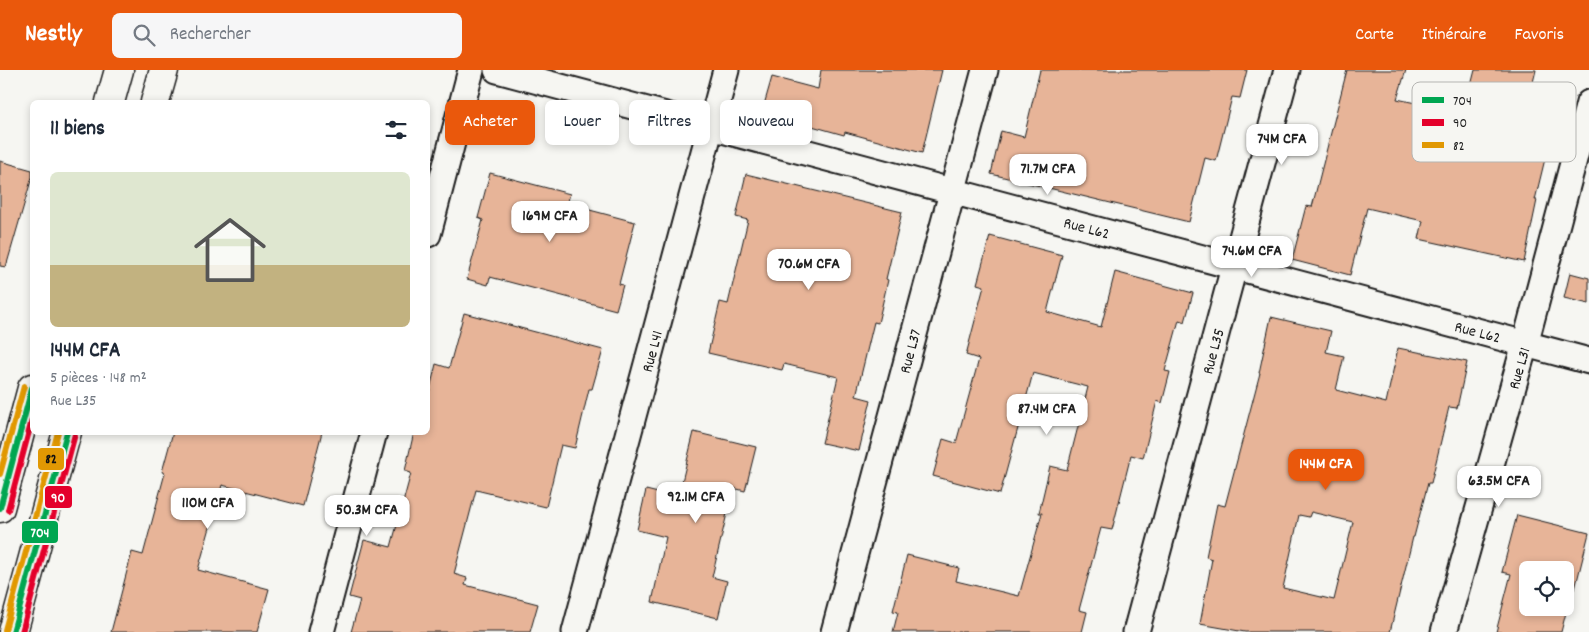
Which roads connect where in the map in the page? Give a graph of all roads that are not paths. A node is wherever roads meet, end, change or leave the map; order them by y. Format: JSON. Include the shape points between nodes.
{"nodes":[{"id":1,"x":119,"y":70,"type":"edge"},
{"id":2,"x":164,"y":70,"type":"edge"},
{"id":3,"x":472,"y":70,"type":"edge"},
{"id":4,"x":497,"y":70,"type":"edge"},
{"id":5,"x":726,"y":70,"type":"edge"},
{"id":6,"x":985,"y":70,"type":"edge"},
{"id":7,"x":1287,"y":70,"type":"edge"},
{"id":8,"x":111,"y":100,"type":"edge"},
{"id":9,"x":156,"y":100,"type":"edge"},
{"id":10,"x":1589,"y":103,"type":"edge"},
{"id":11,"x":629,"y":105,"type":"edge"},
{"id":12,"x":710,"y":127,"type":"joint"},
{"id":13,"x":705,"y":145,"type":"edge"},
{"id":14,"x":1576,"y":152,"type":"edge"},
{"id":15,"x":1573,"y":162,"type":"edge"},
{"id":16,"x":952,"y":191,"type":"junction"},
{"id":17,"x":430,"y":227,"type":"edge"},
{"id":18,"x":1234,"y":267,"type":"junction"},
{"id":19,"x":1525,"y":344,"type":"junction"},
{"id":20,"x":1589,"y":361,"type":"edge"},
{"id":21,"x":30,"y":396,"type":"edge"},
{"id":22,"x":66,"y":435,"type":"edge"},
{"id":23,"x":373,"y":435,"type":"edge"},
{"id":24,"x":0,"y":508,"type":"edge"},
{"id":25,"x":13,"y":632,"type":"edge"},
{"id":26,"x":321,"y":632,"type":"edge"},
{"id":27,"x":575,"y":632,"type":"edge"},
{"id":28,"x":834,"y":632,"type":"edge"},
{"id":29,"x":1136,"y":632,"type":"edge"},
{"id":30,"x":1444,"y":632,"type":"edge"}],
"edges":[{"from":1,"to":8,"type":"main road"},
{"from":2,"to":9,"type":"main road"},
{"from":3,"to":17,"type":"street"},
{"from":4,"to":11,"type":"street","name":"Rue L62"},
{"from":5,"to":12,"type":"street","name":"Rue L41"},
{"from":6,"to":16,"type":"street","name":"Rue L37"},
{"from":7,"to":18,"type":"street","name":"Rue L35"},
{"from":10,"to":14,"type":"street","name":"Rue L31"},
{"from":12,"to":16,"type":"street","name":"Rue L62"},
{"from":13,"to":27,"type":"street","name":"Rue L41"},
{"from":15,"to":19,"type":"street","name":"Rue L31"},
{"from":16,"to":18,"type":"street","name":"Rue L62"},
{"from":16,"to":28,"type":"street","name":"Rue L37"},
{"from":18,"to":19,"type":"street","name":"Rue L62"},
{"from":18,"to":29,"type":"street","name":"Rue L35"},
{"from":19,"to":20,"type":"street","name":"Rue L62"},
{"from":19,"to":30,"type":"street","name":"Rue L31"},
{"from":21,"to":24,"type":"main road"},
{"from":22,"to":25,"type":"main road"},
{"from":23,"to":26,"type":"street"}]}
